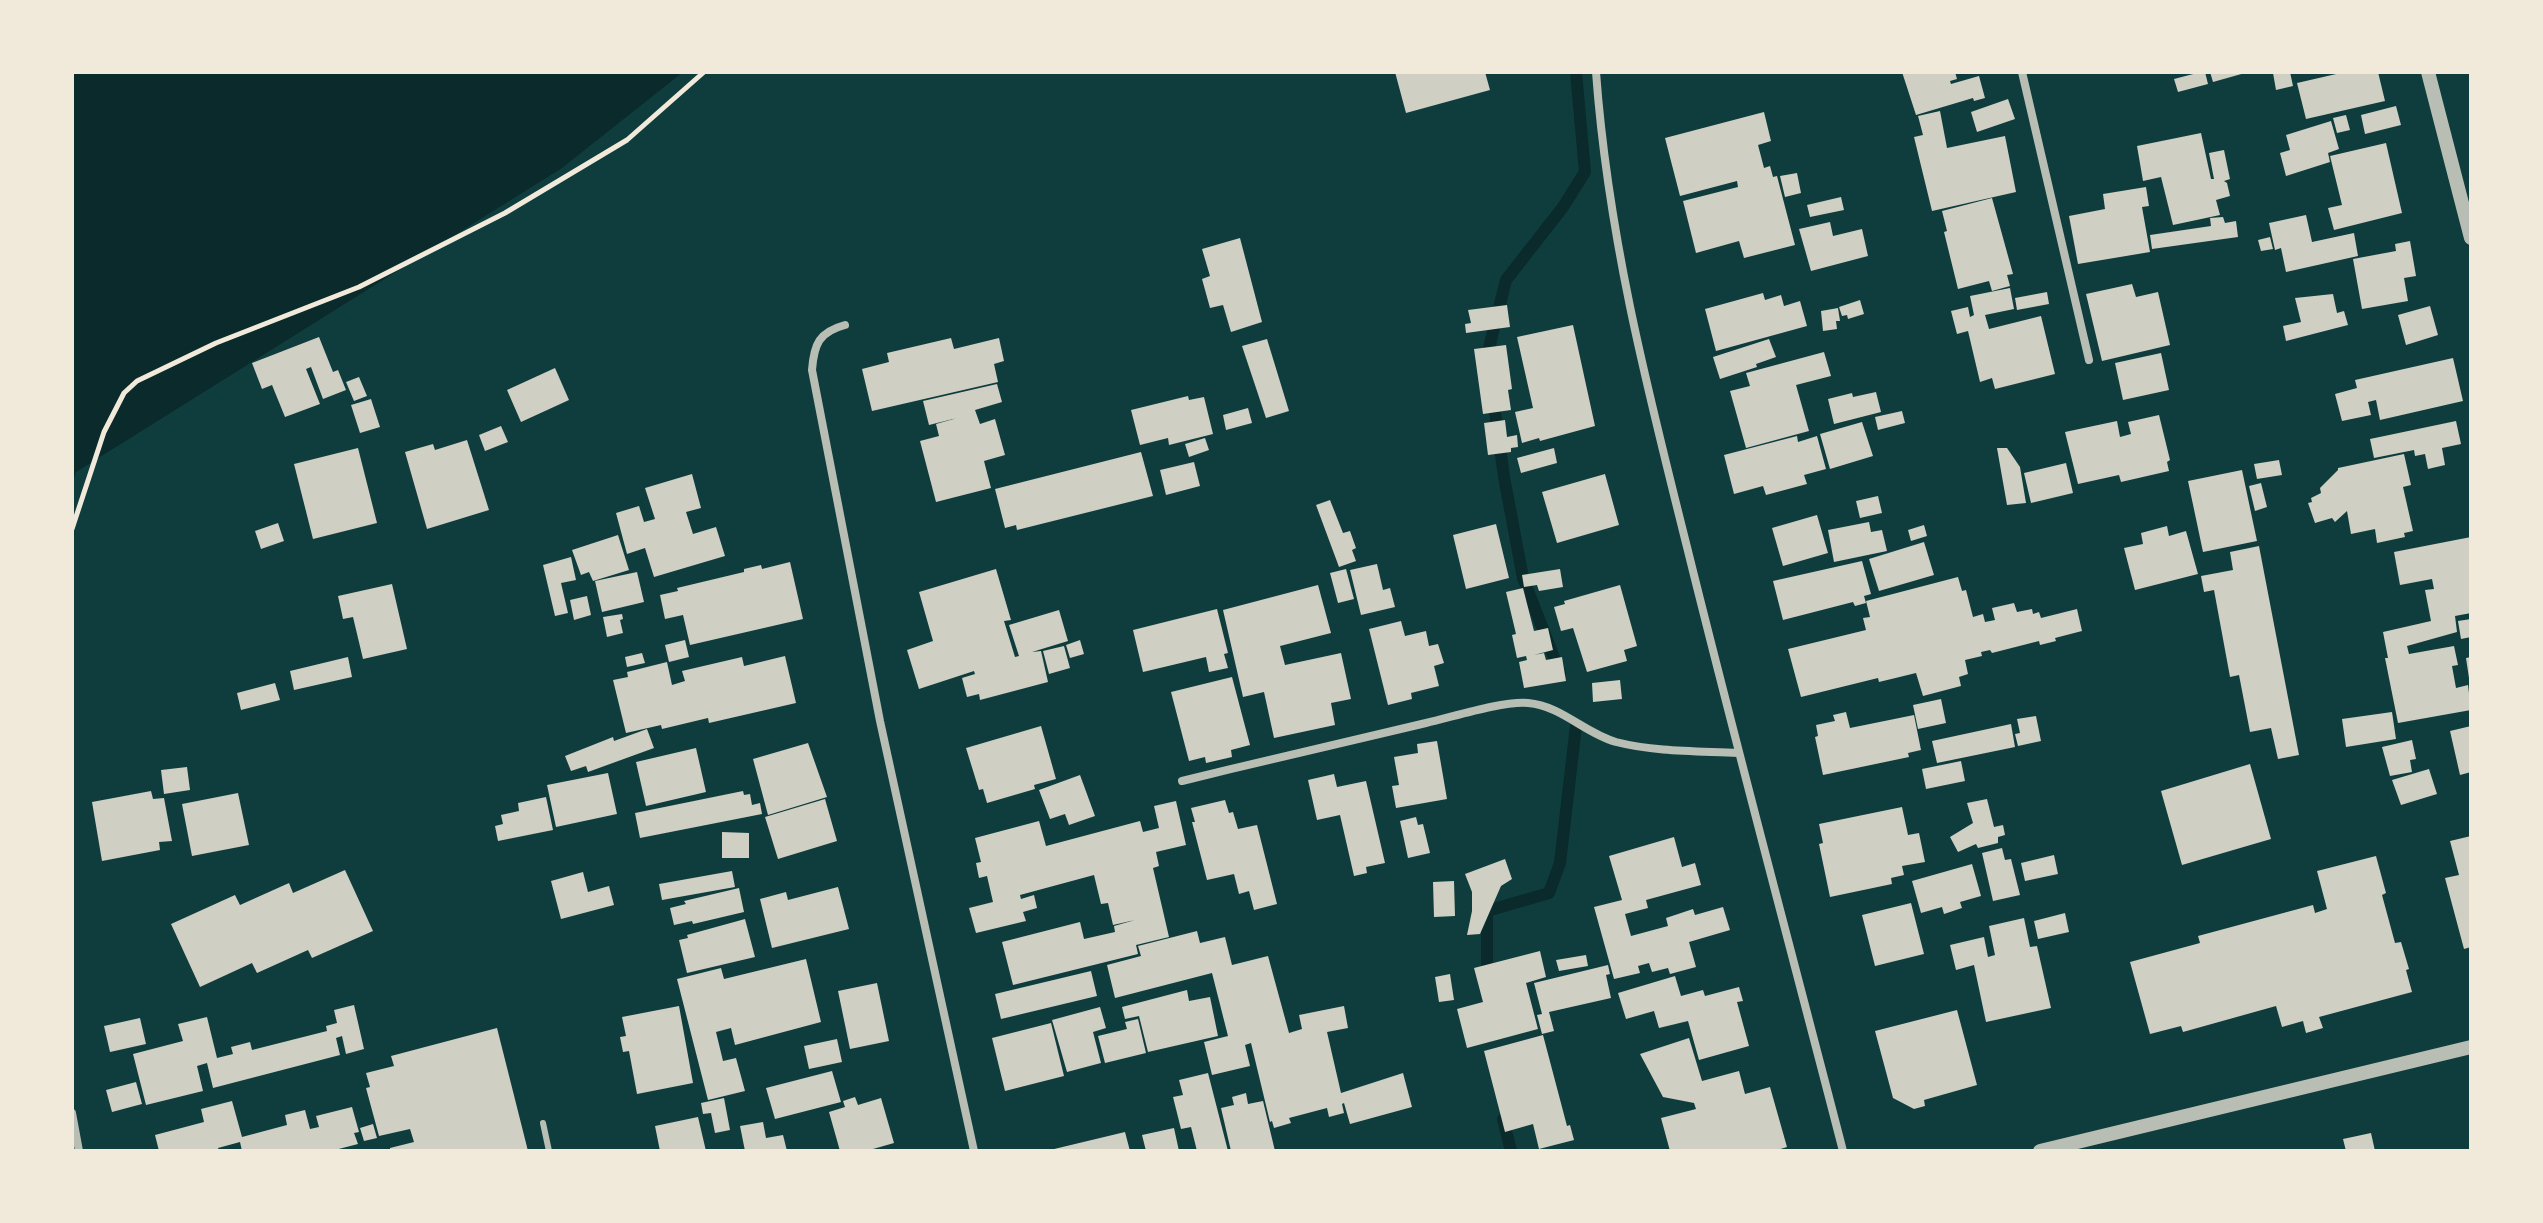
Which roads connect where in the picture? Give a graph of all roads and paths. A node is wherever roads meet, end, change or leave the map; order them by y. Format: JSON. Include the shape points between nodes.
{"nodes":[{"id":1,"x":704,"y":72,"type":"edge"},
{"id":2,"x":1596,"y":72,"type":"edge"},
{"id":3,"x":2022,"y":72,"type":"edge"},
{"id":4,"x":2428,"y":72,"type":"edge"},
{"id":5,"x":2471,"y":238,"type":"edge"},
{"id":6,"x":845,"y":325,"type":"dead end"},
{"id":7,"x":2089,"y":360,"type":"dead end"},
{"id":8,"x":72,"y":529,"type":"edge"},
{"id":9,"x":1738,"y":753,"type":"junction"},
{"id":10,"x":1182,"y":781,"type":"dead end"},
{"id":11,"x":2471,"y":1047,"type":"edge"},
{"id":12,"x":72,"y":1113,"type":"edge"},
{"id":13,"x":543,"y":1123,"type":"dead end"},
{"id":14,"x":79,"y":1151,"type":"edge"},
{"id":15,"x":549,"y":1151,"type":"edge"},
{"id":16,"x":974,"y":1151,"type":"edge"},
{"id":17,"x":1843,"y":1151,"type":"edge"},
{"id":18,"x":2040,"y":1151,"type":"edge"}],
"edges":[{"from":1,"to":8,"type":"path","via":[[627,140],[505,213],[359,287],[216,343],[137,381],[124,393],[104,432]]},
{"from":2,"to":9,"type":"street","via":[[1620,265]]},
{"from":3,"to":7,"type":"street"},
{"from":4,"to":5,"type":"street"},
{"from":6,"to":16,"type":"street","via":[[822,336],[812,370],[880,721]]},
{"from":9,"to":10,"type":"street","via":[[1617,742],[1561,712],[1524,703]]},
{"from":9,"to":17,"type":"street"},
{"from":11,"to":18,"type":"street"},
{"from":12,"to":14,"type":"street"},
{"from":13,"to":15,"type":"lane"}]}
